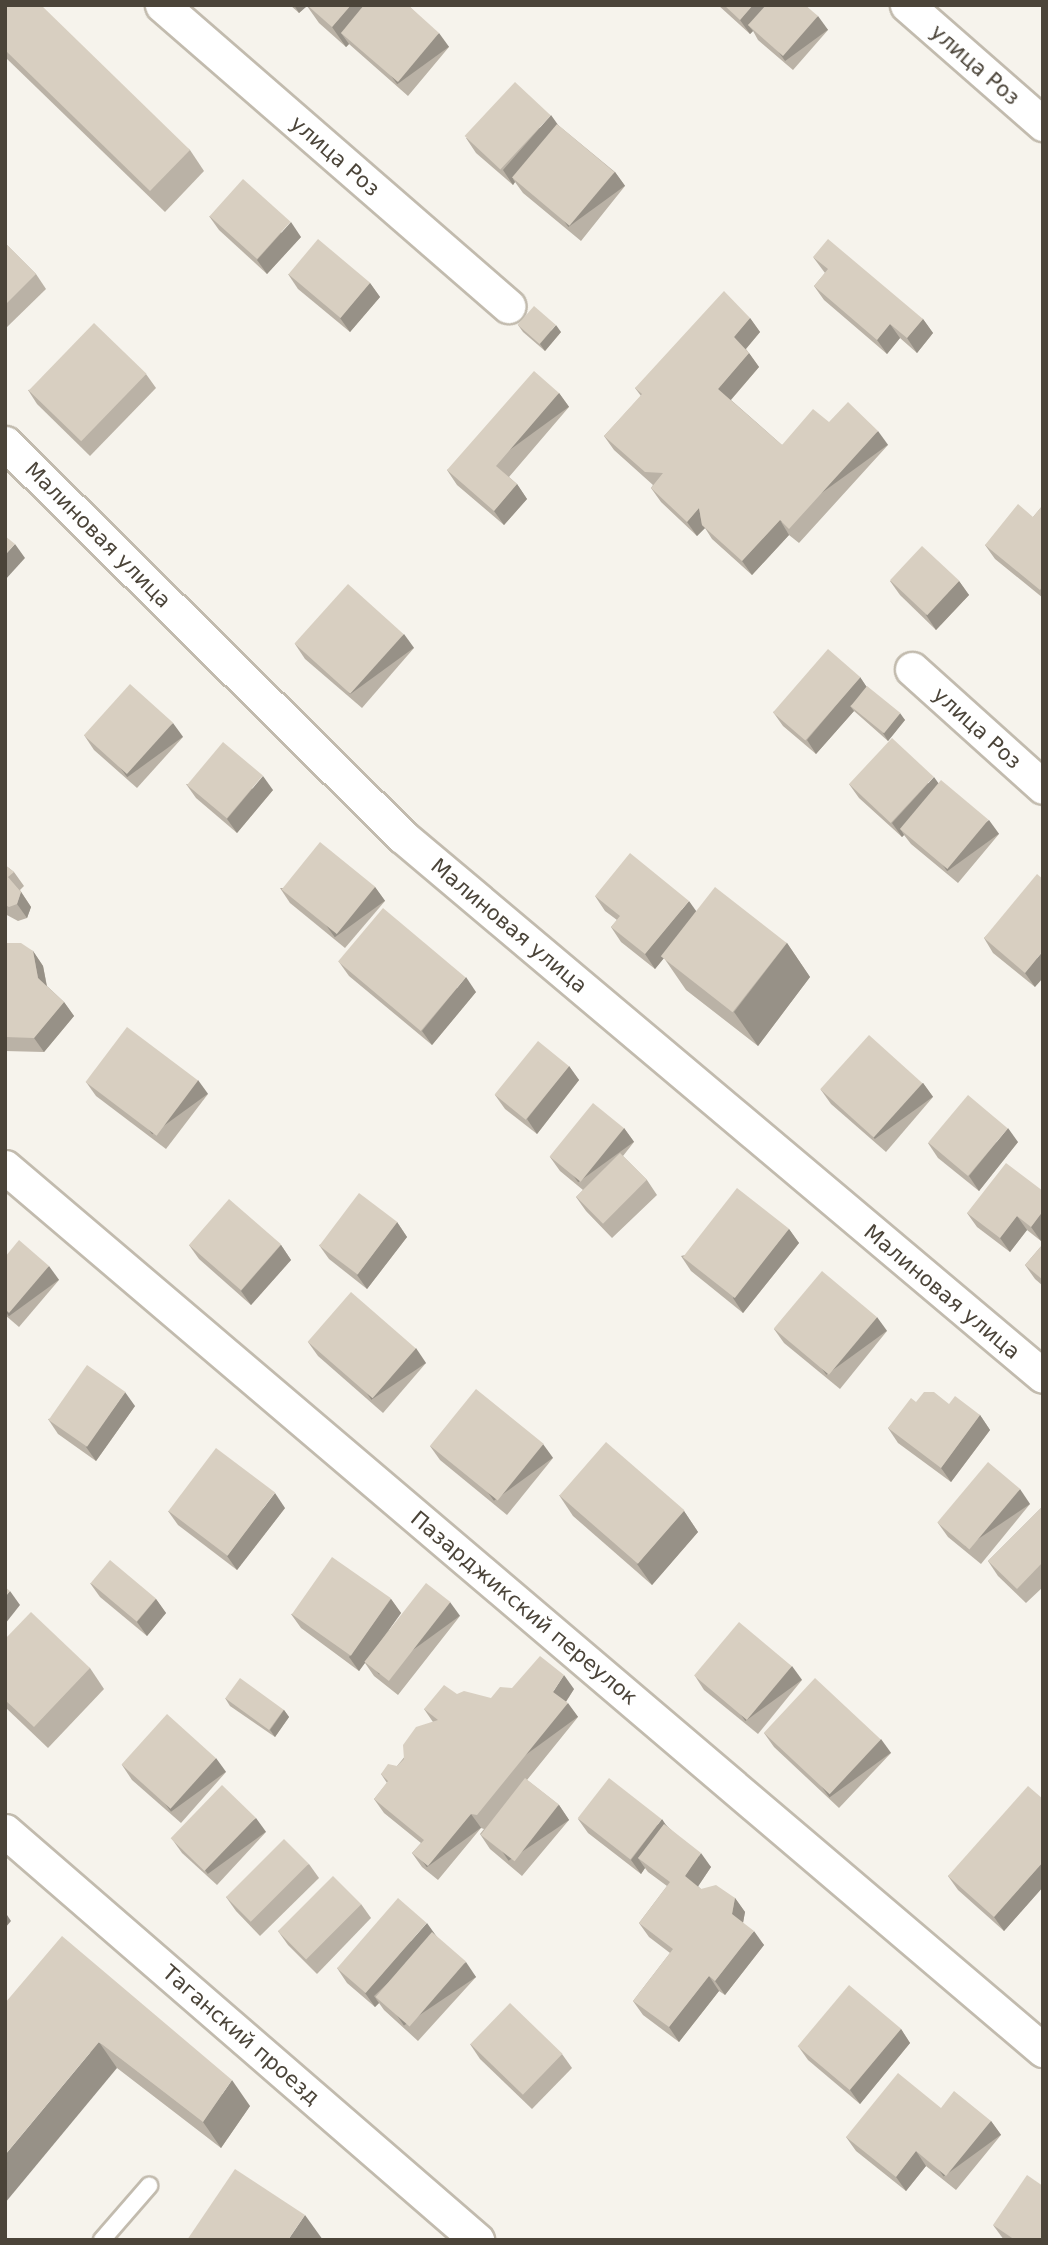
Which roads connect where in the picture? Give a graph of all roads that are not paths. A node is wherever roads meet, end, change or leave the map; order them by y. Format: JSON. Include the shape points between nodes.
{"nodes":[{"id":1,"x":162,"y":5,"type":"edge"},
{"id":2,"x":907,"y":5,"type":"edge"},
{"id":3,"x":1043,"y":124,"type":"edge"},
{"id":4,"x":508,"y":306,"type":"dead end"},
{"id":5,"x":5,"y":443,"type":"edge"},
{"id":6,"x":912,"y":669,"type":"dead end"},
{"id":7,"x":1043,"y":787,"type":"edge"},
{"id":8,"x":5,"y":1167,"type":"edge"},
{"id":9,"x":1043,"y":1376,"type":"edge"},
{"id":10,"x":5,"y":1831,"type":"edge"},
{"id":11,"x":1043,"y":2050,"type":"edge"},
{"id":12,"x":149,"y":2186,"type":"dead end"},
{"id":13,"x":102,"y":2240,"type":"edge"},
{"id":14,"x":477,"y":2240,"type":"edge"}],
"edges":[{"from":1,"to":4,"type":"street","name":"улица Роз"},
{"from":2,"to":3,"type":"street","name":"улица Роз"},
{"from":5,"to":9,"type":"street","name":"Малиновая улица","via":[[402,836]]},
{"from":6,"to":7,"type":"street","name":"улица Роз"},
{"from":8,"to":11,"type":"street","name":"Пазарджикский переулок"},
{"from":10,"to":14,"type":"street","name":"Таганский проезд"},
{"from":12,"to":13,"type":"lane"}]}
